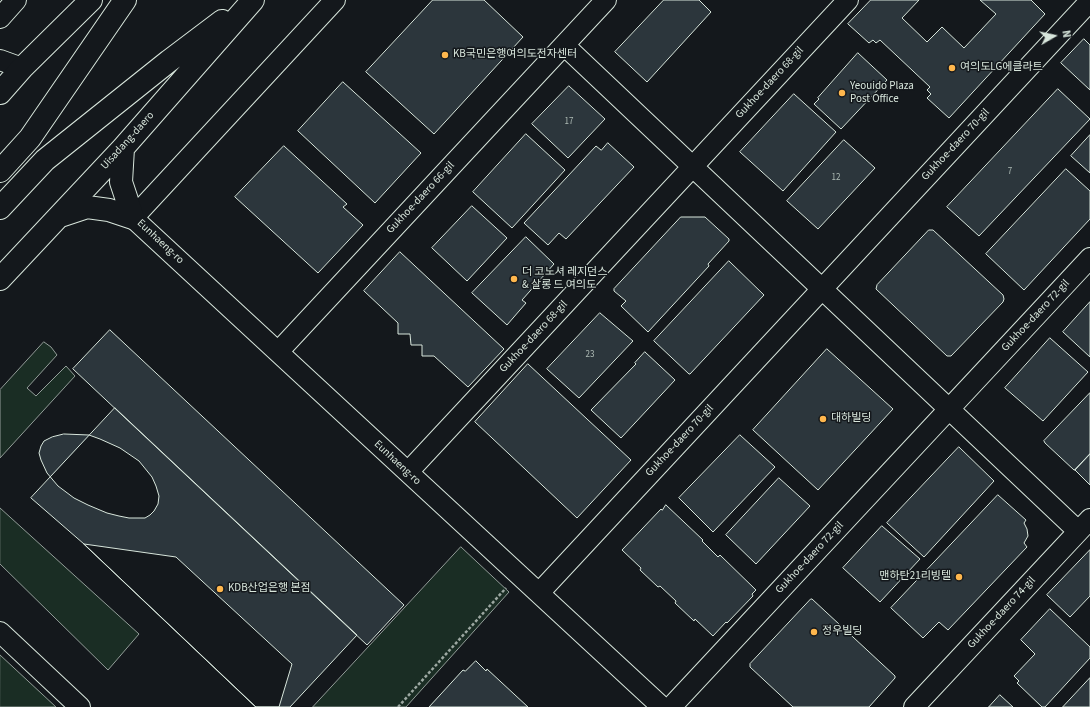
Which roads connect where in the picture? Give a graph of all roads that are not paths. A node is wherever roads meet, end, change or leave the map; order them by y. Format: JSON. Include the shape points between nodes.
{"nodes":[{"id":1,"x":16,"y":0,"type":"edge"},
{"id":2,"x":91,"y":0,"type":"edge"},
{"id":3,"x":125,"y":0,"type":"edge"},
{"id":4,"x":251,"y":0,"type":"edge"},
{"id":5,"x":335,"y":0,"type":"edge"},
{"id":6,"x":606,"y":0,"type":"edge"},
{"id":7,"x":848,"y":0,"type":"edge"},
{"id":8,"x":1090,"y":1,"type":"edge"},
{"id":9,"x":0,"y":18,"type":"edge"},
{"id":10,"x":564,"y":45,"type":"junction"},
{"id":11,"x":0,"y":60,"type":"edge"},
{"id":12,"x":22,"y":68,"type":"junction"},
{"id":13,"x":0,"y":93,"type":"edge"},
{"id":14,"x":123,"y":148,"type":"junction"},
{"id":15,"x":693,"y":166,"type":"junction"},
{"id":16,"x":0,"y":171,"type":"edge"},
{"id":17,"x":0,"y":208,"type":"edge"},
{"id":18,"x":59,"y":216,"type":"junction"},
{"id":19,"x":134,"y":218,"type":"junction"},
{"id":20,"x":1090,"y":258,"type":"edge"},
{"id":21,"x":0,"y":279,"type":"edge"},
{"id":22,"x":822,"y":289,"type":"junction"},
{"id":23,"x":278,"y":352,"type":"junction"},
{"id":24,"x":949,"y":409,"type":"junction"},
{"id":25,"x":408,"y":472,"type":"junction"},
{"id":26,"x":1084,"y":525,"type":"edge"},
{"id":27,"x":539,"y":593,"type":"junction"},
{"id":28,"x":0,"y":632,"type":"edge"},
{"id":29,"x":80,"y":707,"type":"edge"},
{"id":30,"x":662,"y":707,"type":"edge"},
{"id":31,"x":671,"y":707,"type":"edge"},
{"id":32,"x":914,"y":707,"type":"edge"}],
"edges":[{"from":1,"to":9,"type":"street"},
{"from":2,"to":12,"type":"main road"},
{"from":3,"to":16,"type":"main road","via":[[30,138]]},
{"from":4,"to":14,"type":"main road","name":"Uisadang-daero"},
{"from":4,"to":17,"type":"main road","name":"Uisadang-daero","via":[[169,61],[45,160]]},
{"from":5,"to":19,"type":"street"},
{"from":6,"to":10,"type":"street","name":"Gukhoe-daero 66-gil"},
{"from":7,"to":15,"type":"street","name":"Gukhoe-daero 68-gil"},
{"from":8,"to":22,"type":"street","name":"Gukhoe-daero 70-gil"},
{"from":10,"to":15,"type":"street"},
{"from":10,"to":23,"type":"street","name":"Gukhoe-daero 66-gil"},
{"from":11,"to":12,"type":"street"},
{"from":12,"to":13,"type":"main road"},
{"from":14,"to":18,"type":"main road","name":"Uisadang-daero"},
{"from":14,"to":19,"type":"main road","via":[[121,182]]},
{"from":15,"to":22,"type":"street"},
{"from":15,"to":25,"type":"street","name":"Gukhoe-daero 68-gil"},
{"from":18,"to":19,"type":"main road","via":[[87,207],[109,210]]},
{"from":18,"to":21,"type":"main road","name":"Uisadang-daero"},
{"from":19,"to":23,"type":"street","name":"Eunhaeng-ro"},
{"from":20,"to":24,"type":"street","name":"Gukhoe-daero 72-gil"},
{"from":22,"to":24,"type":"street"},
{"from":22,"to":27,"type":"street","name":"Gukhoe-daero 70-gil"},
{"from":23,"to":25,"type":"street","name":"Eunhaeng-ro"},
{"from":24,"to":26,"type":"street"},
{"from":24,"to":31,"type":"street","name":"Gukhoe-daero 72-gil"},
{"from":25,"to":27,"type":"street","name":"Eunhaeng-ro"},
{"from":26,"to":32,"type":"street","name":"Gukhoe-daero 74-gil"},
{"from":27,"to":30,"type":"street","name":"Eunhaeng-ro"},
{"from":28,"to":29,"type":"street"}]}
